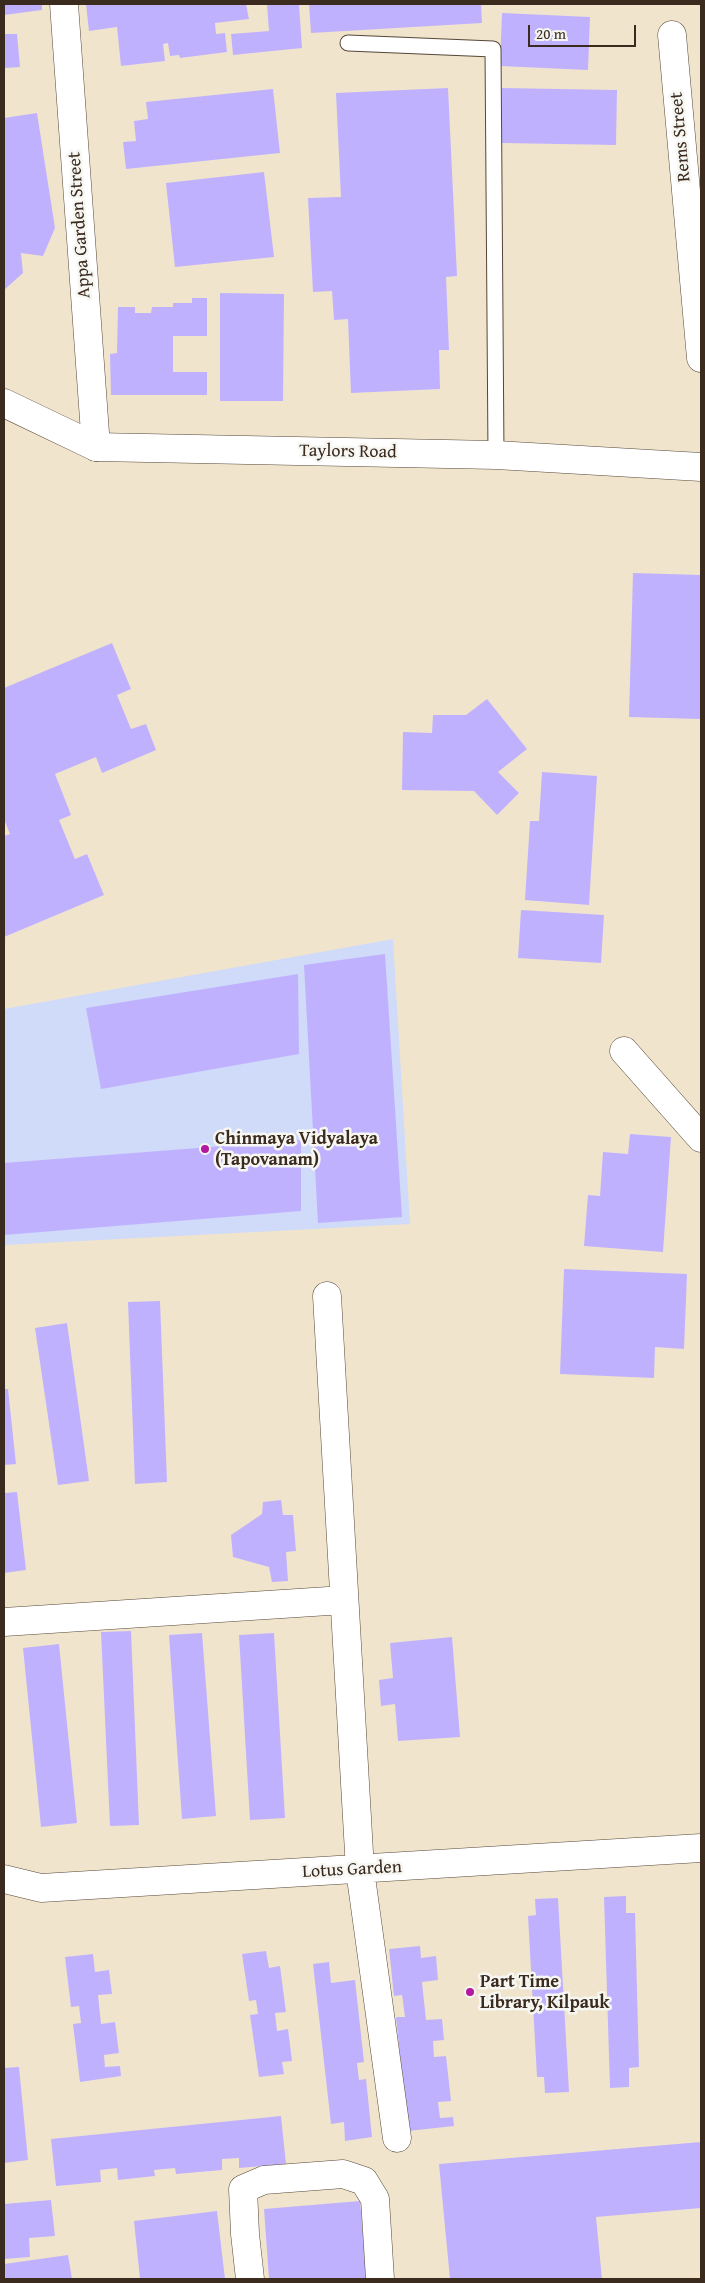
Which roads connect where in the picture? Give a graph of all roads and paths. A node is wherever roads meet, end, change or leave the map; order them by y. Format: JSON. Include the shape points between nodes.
{"nodes":[{"id":1,"x":64,"y":4,"type":"edge"},
{"id":2,"x":672,"y":35,"type":"dead end"},
{"id":3,"x":348,"y":43,"type":"dead end"},
{"id":4,"x":701,"y":358,"type":"edge"},
{"id":5,"x":4,"y":403,"type":"edge"},
{"id":6,"x":96,"y":447,"type":"junction"},
{"id":7,"x":496,"y":455,"type":"junction"},
{"id":8,"x":701,"y":467,"type":"edge"},
{"id":9,"x":624,"y":1051,"type":"dead end"},
{"id":10,"x":701,"y":1138,"type":"edge"},
{"id":11,"x":327,"y":1296,"type":"dead end"},
{"id":12,"x":344,"y":1600,"type":"junction"},
{"id":13,"x":4,"y":1622,"type":"edge"},
{"id":14,"x":701,"y":1848,"type":"edge"},
{"id":15,"x":360,"y":1870,"type":"junction"},
{"id":16,"x":4,"y":1879,"type":"edge"},
{"id":17,"x":398,"y":2138,"type":"dead end"},
{"id":18,"x":250,"y":2279,"type":"edge"},
{"id":19,"x":380,"y":2279,"type":"edge"}],
"edges":[{"from":1,"to":6,"type":"street","name":"Appa Garden Street"},
{"from":2,"to":4,"type":"street","name":"Rems Street"},
{"from":3,"to":7,"type":"lane","via":[[493,49]]},
{"from":5,"to":6,"type":"street","name":"Taylors Road"},
{"from":6,"to":7,"type":"street","name":"Taylors Road"},
{"from":7,"to":8,"type":"street","name":"Taylors Road"},
{"from":9,"to":10,"type":"street"},
{"from":11,"to":12,"type":"street"},
{"from":12,"to":13,"type":"street"},
{"from":12,"to":15,"type":"street"},
{"from":14,"to":15,"type":"street","name":"Lotus Garden"},
{"from":15,"to":16,"type":"street","name":"Lotus Garden","via":[[41,1888]]},
{"from":15,"to":17,"type":"street"},
{"from":18,"to":19,"type":"street","via":[[243,2189],[264,2180],[343,2174],[364,2181],[375,2198]]}]}
